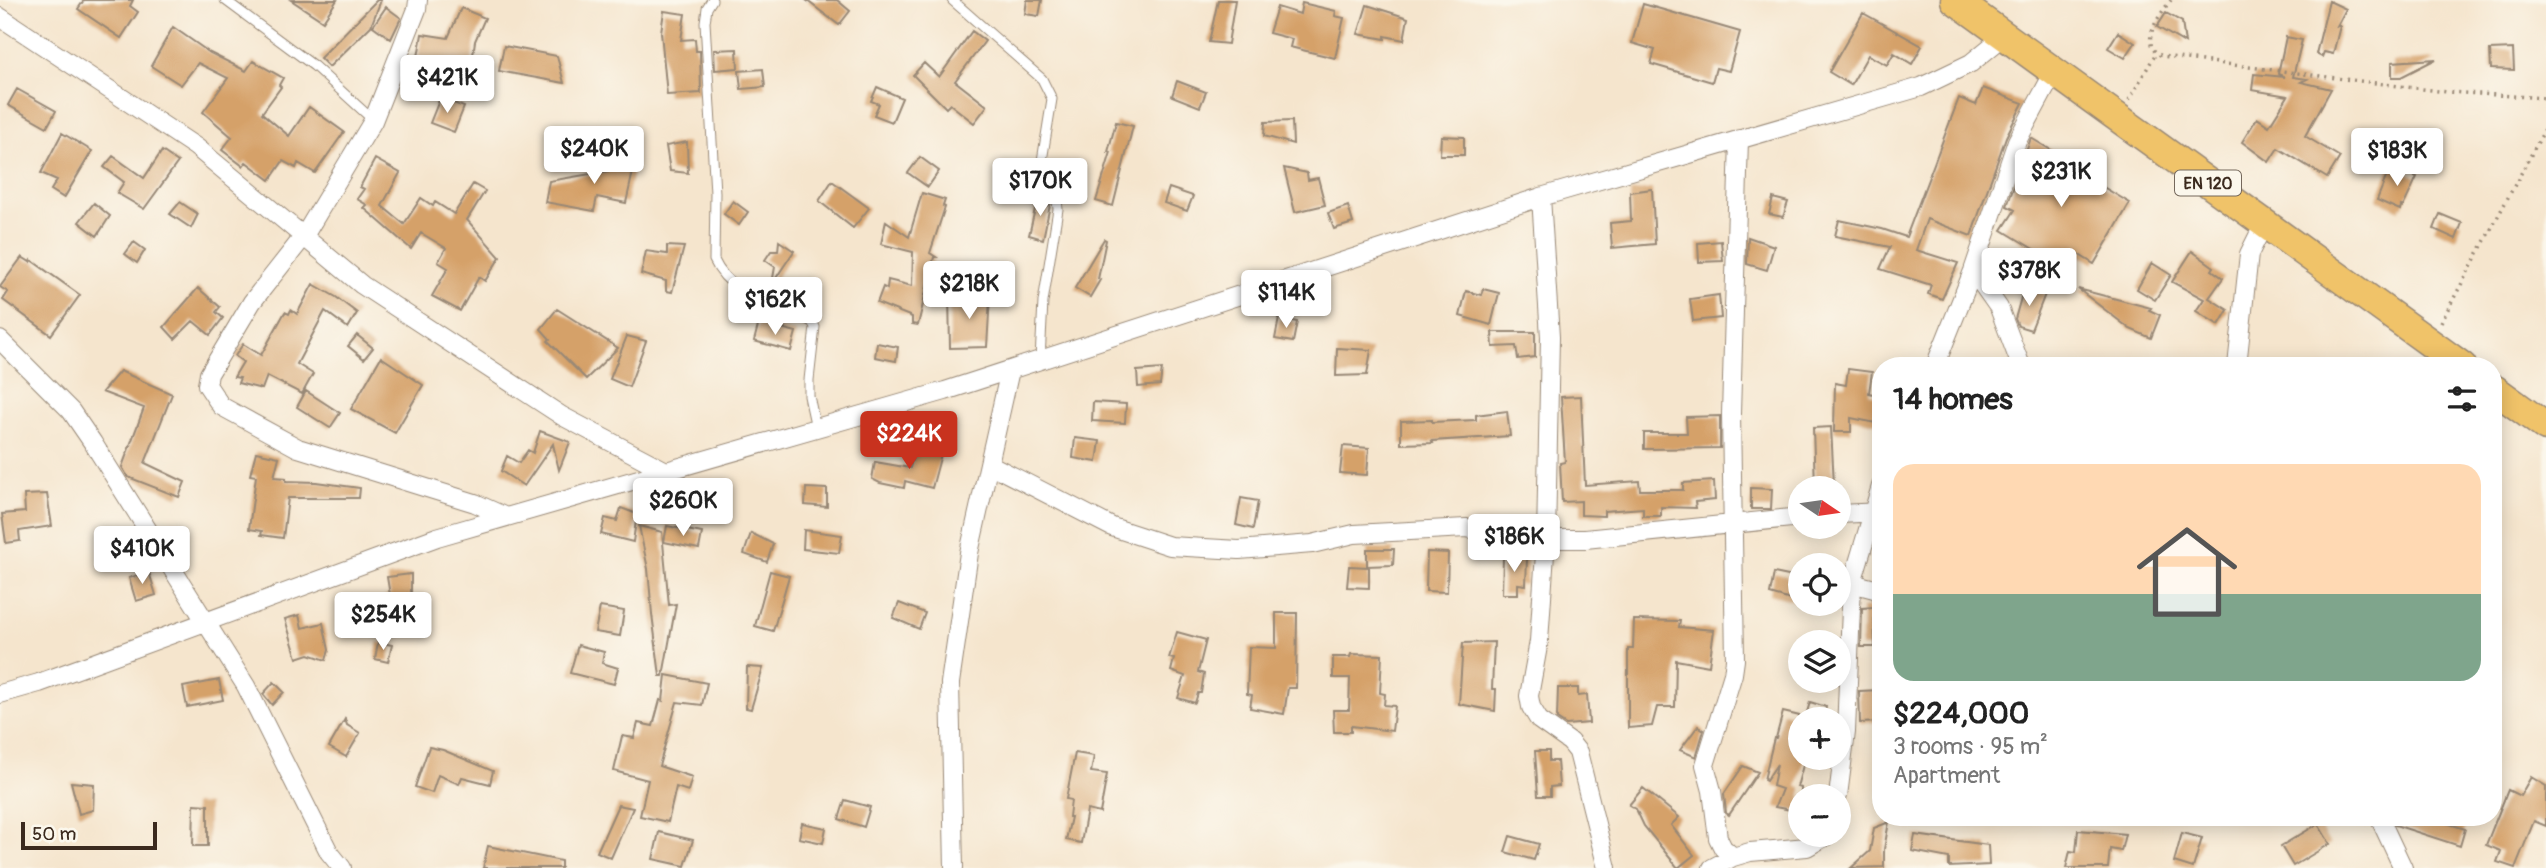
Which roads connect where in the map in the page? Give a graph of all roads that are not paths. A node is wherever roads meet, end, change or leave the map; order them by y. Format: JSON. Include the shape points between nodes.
{"nodes":[{"id":1,"x":225,"y":0,"type":"edge"},
{"id":2,"x":418,"y":0,"type":"edge"},
{"id":3,"x":712,"y":0,"type":"edge"},
{"id":4,"x":951,"y":0,"type":"edge"},
{"id":5,"x":1955,"y":0,"type":"edge"},
{"id":6,"x":0,"y":17,"type":"edge"},
{"id":7,"x":2004,"y":36,"type":"junction"},
{"id":8,"x":2054,"y":72,"type":"junction"},
{"id":9,"x":373,"y":121,"type":"junction"},
{"id":10,"x":1739,"y":139,"type":"junction"},
{"id":11,"x":1541,"y":197,"type":"junction"},
{"id":12,"x":2264,"y":224,"type":"junction"},
{"id":13,"x":304,"y":236,"type":"junction"},
{"id":14,"x":1973,"y":271,"type":"junction"},
{"id":15,"x":0,"y":340,"type":"edge"},
{"id":16,"x":1939,"y":357,"type":"edge"},
{"id":17,"x":2018,"y":357,"type":"edge"},
{"id":18,"x":2238,"y":357,"type":"edge"},
{"id":19,"x":2449,"y":357,"type":"edge"},
{"id":20,"x":1040,"y":359,"type":"junction"},
{"id":21,"x":1010,"y":370,"type":"junction"},
{"id":22,"x":2502,"y":395,"type":"edge"},
{"id":23,"x":2546,"y":426,"type":"edge"},
{"id":24,"x":816,"y":428,"type":"junction"},
{"id":25,"x":989,"y":464,"type":"junction"},
{"id":26,"x":666,"y":471,"type":"junction"},
{"id":27,"x":1872,"y":511,"type":"edge"},
{"id":28,"x":1852,"y":513,"type":"edge"},
{"id":29,"x":506,"y":517,"type":"junction"},
{"id":30,"x":1788,"y":518,"type":"edge"},
{"id":31,"x":1733,"y":523,"type":"junction"},
{"id":32,"x":1872,"y":525,"type":"edge"},
{"id":33,"x":1546,"y":539,"type":"junction"},
{"id":34,"x":1852,"y":583,"type":"junction"},
{"id":35,"x":1872,"y":588,"type":"edge"},
{"id":36,"x":206,"y":622,"type":"junction"},
{"id":37,"x":0,"y":694,"type":"edge"},
{"id":38,"x":1840,"y":784,"type":"edge"},
{"id":39,"x":2383,"y":826,"type":"edge"},
{"id":40,"x":1807,"y":847,"type":"edge"},
{"id":41,"x":1733,"y":856,"type":"junction"},
{"id":42,"x":342,"y":868,"type":"edge"},
{"id":43,"x":954,"y":868,"type":"edge"},
{"id":44,"x":1607,"y":868,"type":"edge"},
{"id":45,"x":1712,"y":868,"type":"edge"},
{"id":46,"x":2403,"y":868,"type":"edge"}],
"edges":[{"from":1,"to":9,"type":"lane","via":[[305,59]]},
{"from":2,"to":9,"type":"street"},
{"from":3,"to":24,"type":"lane","via":[[705,22],[715,193],[714,260],[746,294],[806,318],[815,327],[809,396]]},
{"from":4,"to":20,"type":"lane","via":[[1042,79],[1052,99],[1041,167],[1058,209],[1043,302]]},
{"from":5,"to":7,"type":"main road","number":"EN 120"},
{"from":6,"to":13,"type":"street","via":[[196,147]]},
{"from":7,"to":8,"type":"main road","number":"EN 120"},
{"from":7,"to":10,"type":"street","via":[[1971,63],[1921,87]]},
{"from":8,"to":12,"type":"main road","number":"EN 120"},
{"from":8,"to":14,"type":"street","via":[[2017,141]]},
{"from":9,"to":13,"type":"street"},
{"from":10,"to":11,"type":"street"},
{"from":10,"to":31,"type":"street","via":[[1731,414]]},
{"from":11,"to":20,"type":"street"},
{"from":11,"to":33,"type":"street","via":[[1550,337]]},
{"from":12,"to":18,"type":"street","via":[[2249,254]]},
{"from":12,"to":19,"type":"main road","number":"EN 120"},
{"from":13,"to":26,"type":"street","via":[[362,285],[551,409]]},
{"from":13,"to":29,"type":"street","via":[[253,302],[209,374],[212,396],[221,407],[298,448],[475,503]]},
{"from":14,"to":16,"type":"street"},
{"from":14,"to":17,"type":"street","via":[[1999,308]]},
{"from":15,"to":36,"type":"street","via":[[71,411]]},
{"from":20,"to":21,"type":"street"},
{"from":21,"to":24,"type":"street"},
{"from":21,"to":25,"type":"street"},
{"from":22,"to":23,"type":"main road"},
{"from":24,"to":26,"type":"street"},
{"from":25,"to":33,"type":"street","via":[[1112,527],[1170,546],[1239,550],[1312,544],[1354,534],[1466,528]]},
{"from":25,"to":43,"type":"street","via":[[969,553],[950,683]]},
{"from":26,"to":29,"type":"street"},
{"from":27,"to":28,"type":"street"},
{"from":29,"to":36,"type":"street","via":[[437,537]]},
{"from":30,"to":31,"type":"street"},
{"from":31,"to":33,"type":"street"},
{"from":31,"to":41,"type":"street","via":[[1735,660],[1705,765],[1718,838]]},
{"from":32,"to":34,"type":"street"},
{"from":33,"to":44,"type":"street","via":[[1531,708],[1578,752]]},
{"from":34,"to":35,"type":"street"},
{"from":34,"to":38,"type":"street"},
{"from":36,"to":37,"type":"street"},
{"from":36,"to":42,"type":"street","via":[[246,686],[329,852]]},
{"from":39,"to":46,"type":"street"},
{"from":40,"to":41,"type":"street"},
{"from":41,"to":45,"type":"street"}]}
